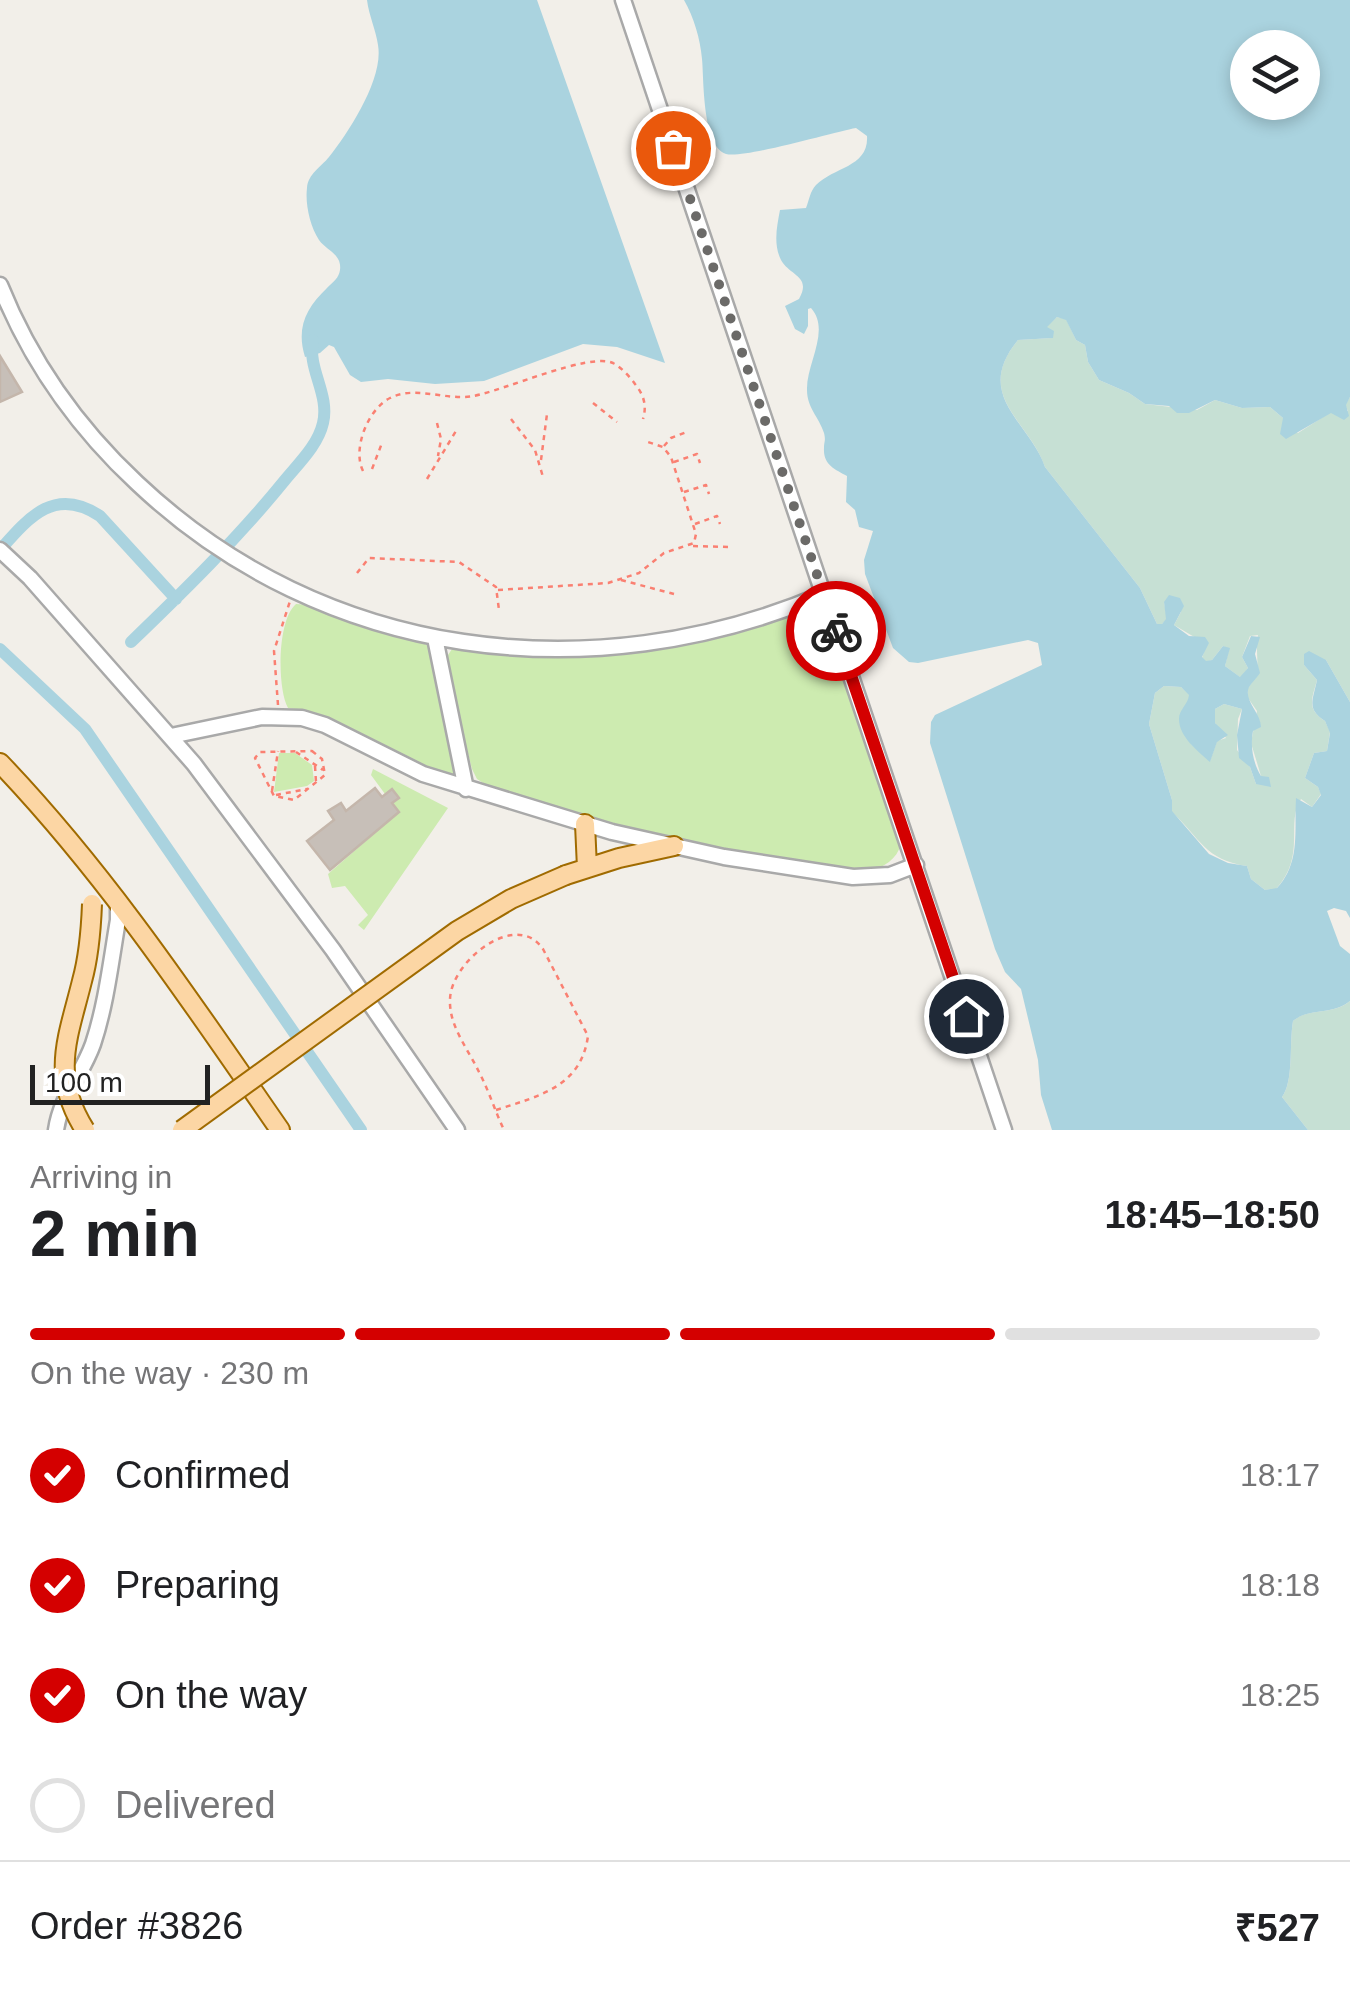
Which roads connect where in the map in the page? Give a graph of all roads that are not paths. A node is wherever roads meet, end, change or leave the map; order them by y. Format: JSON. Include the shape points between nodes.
{"nodes":[{"id":1,"x":622,"y":0,"type":"edge"},
{"id":2,"x":0,"y":285,"type":"edge"},
{"id":3,"x":4,"y":554,"type":"edge"},
{"id":4,"x":824,"y":594,"type":"junction"},
{"id":5,"x":435,"y":638,"type":"junction"},
{"id":6,"x":171,"y":736,"type":"junction"},
{"id":7,"x":0,"y":763,"type":"edge"},
{"id":8,"x":466,"y":789,"type":"junction"},
{"id":9,"x":585,"y":824,"type":"junction"},
{"id":10,"x":674,"y":846,"type":"junction"},
{"id":11,"x":89,"y":865,"type":"junction"},
{"id":12,"x":916,"y":865,"type":"junction"},
{"id":13,"x":586,"y":868,"type":"junction"},
{"id":14,"x":118,"y":901,"type":"junction"},
{"id":15,"x":56,"y":1130,"type":"edge"},
{"id":16,"x":85,"y":1130,"type":"edge"},
{"id":17,"x":182,"y":1130,"type":"edge"},
{"id":18,"x":280,"y":1130,"type":"edge"},
{"id":19,"x":456,"y":1130,"type":"edge"},
{"id":20,"x":1004,"y":1130,"type":"edge"}],
"edges":[{"from":1,"to":4,"type":"street"},
{"from":2,"to":5,"type":"street","via":[[30,348],[82,424],[151,496],[216,546],[295,592],[379,625]]},
{"from":3,"to":6,"type":"street"},
{"from":4,"to":5,"type":"street","via":[[703,633],[634,644],[529,648]]},
{"from":4,"to":12,"type":"street"},
{"from":5,"to":8,"type":"street"},
{"from":6,"to":8,"type":"street","via":[[280,716],[325,725]]},
{"from":6,"to":19,"type":"street","via":[[333,950]]},
{"from":7,"to":11,"type":"main road"},
{"from":8,"to":9,"type":"street"},
{"from":9,"to":10,"type":"street"},
{"from":9,"to":13,"type":"main road"},
{"from":10,"to":12,"type":"street","via":[[853,877]]},
{"from":10,"to":13,"type":"main road"},
{"from":11,"to":14,"type":"main road"},
{"from":11,"to":16,"type":"main road","bridge":true,"via":[[87,962],[63,1060],[70,1100]]},
{"from":12,"to":20,"type":"street"},
{"from":13,"to":17,"type":"main road","bridge":true,"via":[[511,899],[457,931]]},
{"from":14,"to":15,"type":"street","via":[[94,1041],[67,1091]]},
{"from":14,"to":18,"type":"main road"}]}
